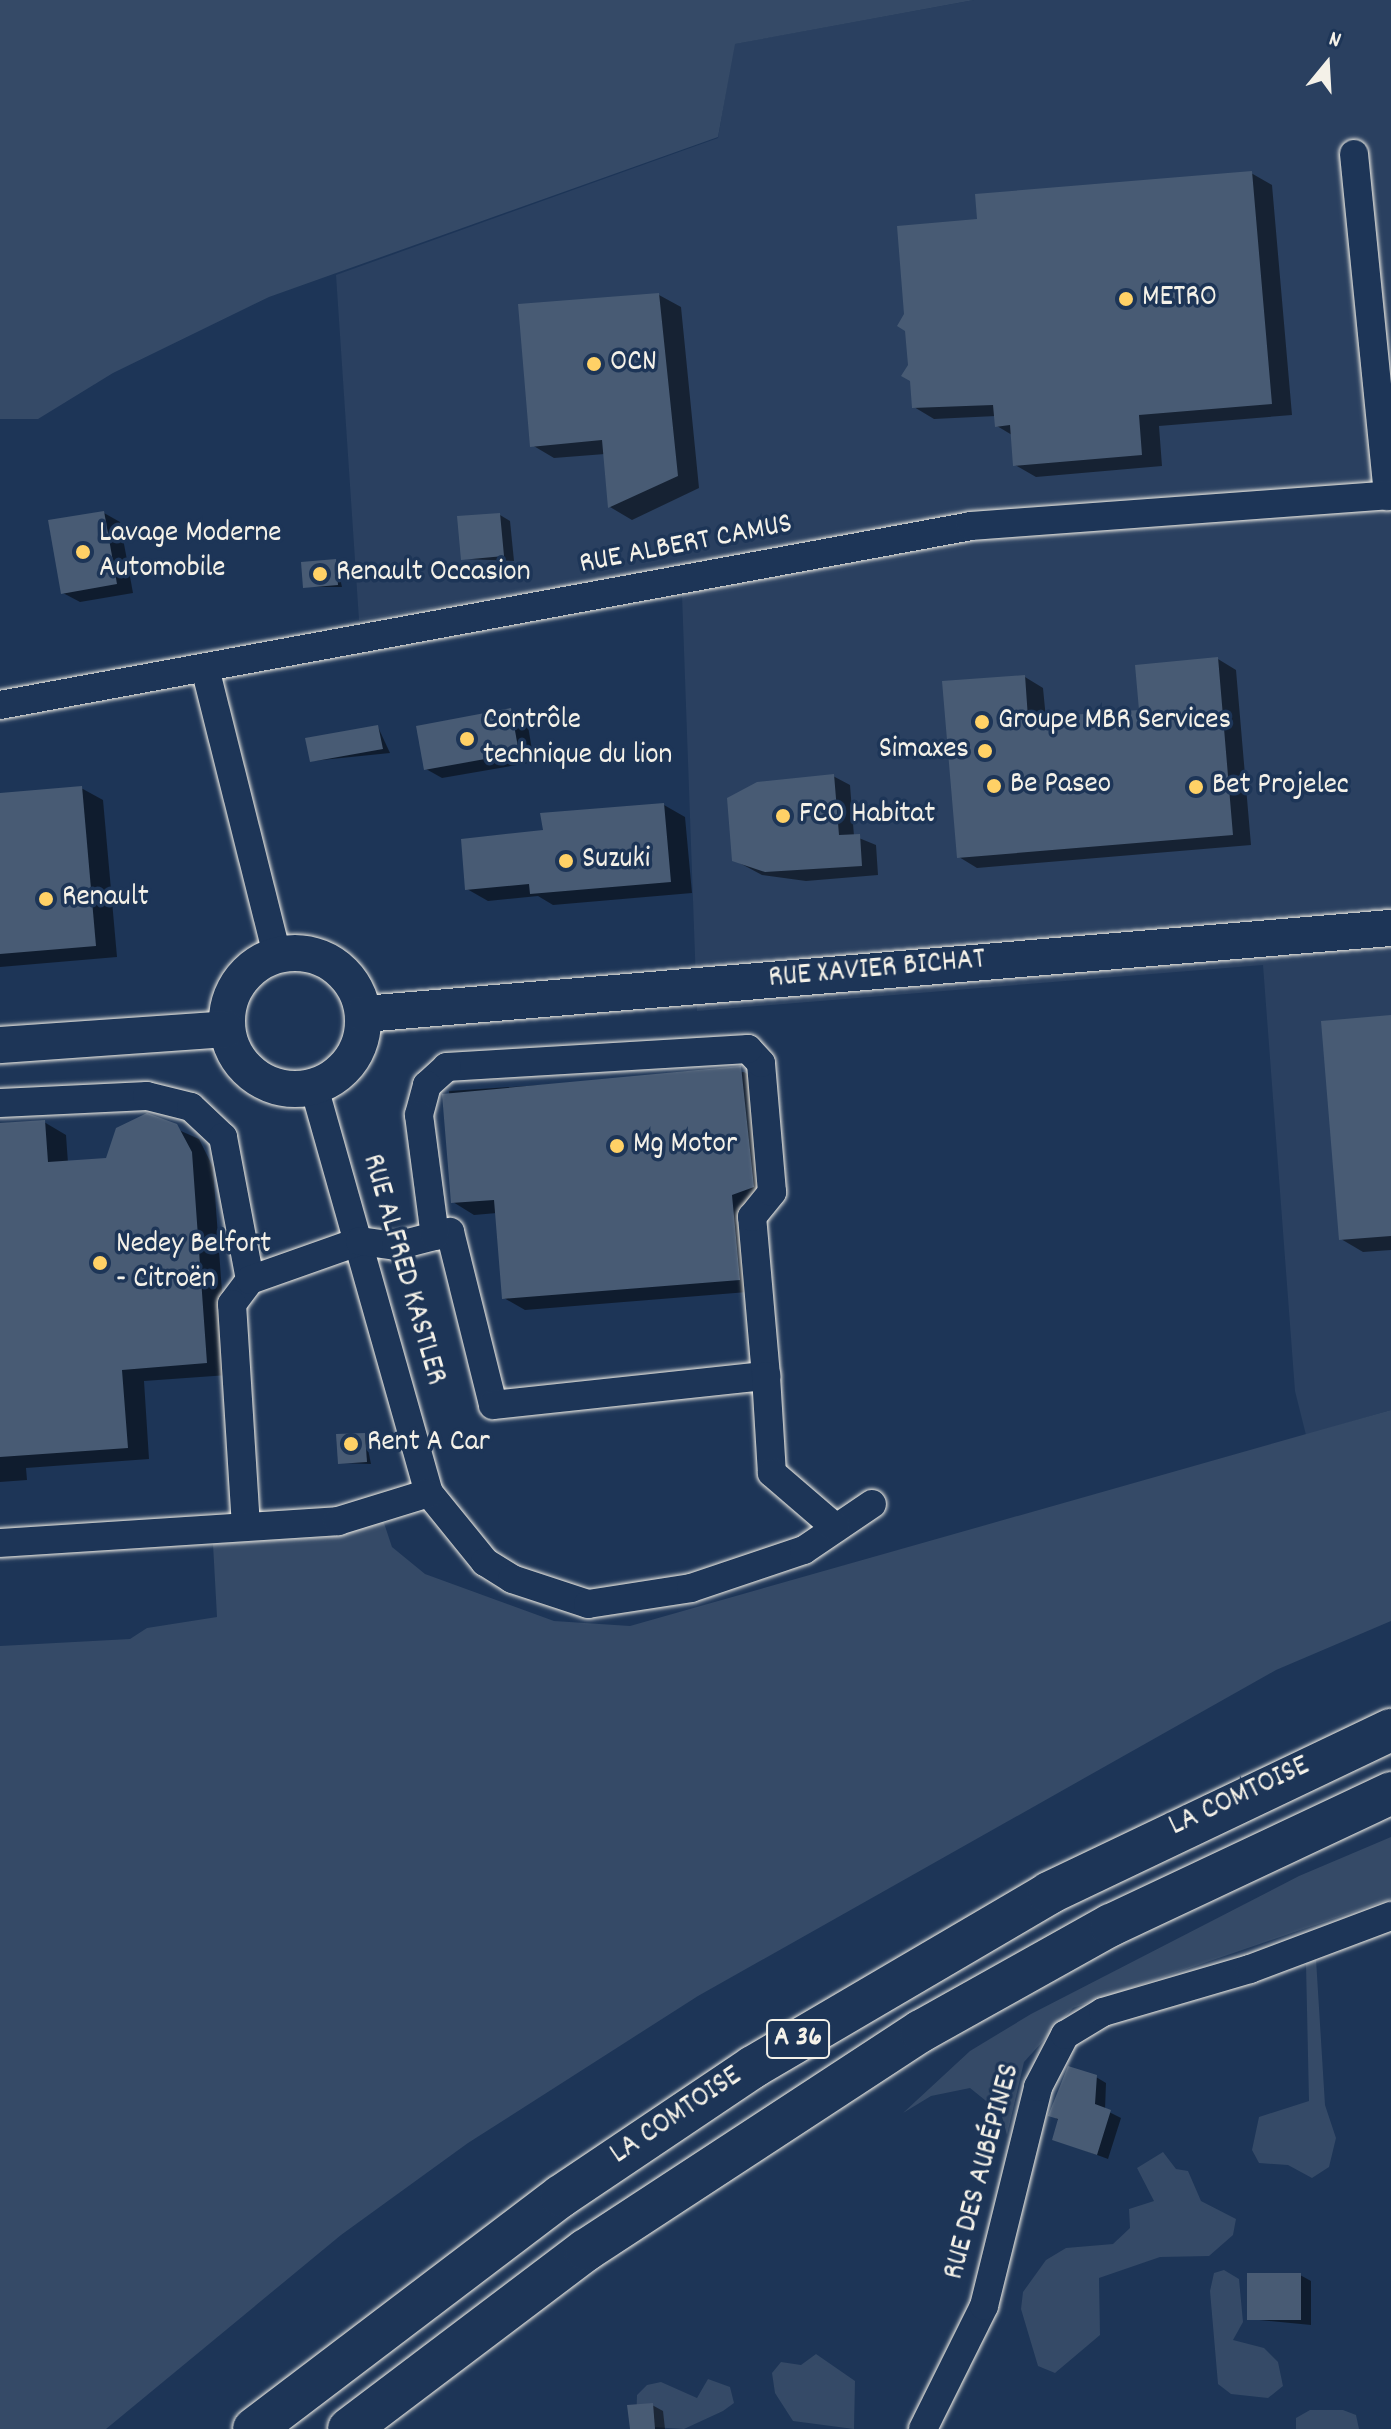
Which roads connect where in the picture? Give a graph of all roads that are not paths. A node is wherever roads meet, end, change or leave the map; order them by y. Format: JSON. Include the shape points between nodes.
{"nodes":[{"id":1,"x":1354,"y":154,"type":"dead end"},
{"id":2,"x":1390,"y":496,"type":"edge"},
{"id":3,"x":206,"y":672,"type":"junction"},
{"id":4,"x":0,"y":705,"type":"edge"},
{"id":5,"x":1391,"y":928,"type":"edge"},
{"id":6,"x":277,"y":954,"type":"junction"},
{"id":7,"x":364,"y":1014,"type":"junction"},
{"id":8,"x":226,"y":1029,"type":"junction"},
{"id":9,"x":0,"y":1045,"type":"edge"},
{"id":10,"x":314,"y":1087,"type":"junction"},
{"id":11,"x":0,"y":1103,"type":"edge"},
{"id":12,"x":435,"y":1236,"type":"junction"},
{"id":13,"x":360,"y":1241,"type":"junction"},
{"id":14,"x":250,"y":1280,"type":"junction"},
{"id":15,"x":766,"y":1376,"type":"junction"},
{"id":16,"x":429,"y":1493,"type":"junction"},
{"id":17,"x":872,"y":1504,"type":"dead end"},
{"id":18,"x":246,"y":1527,"type":"junction"},
{"id":19,"x":836,"y":1528,"type":"junction"},
{"id":20,"x":0,"y":1543,"type":"edge"},
{"id":21,"x":1391,"y":1730,"type":"edge"},
{"id":22,"x":1391,"y":1793,"type":"edge"},
{"id":23,"x":1391,"y":1916,"type":"edge"},
{"id":24,"x":254,"y":2429,"type":"edge"},
{"id":25,"x":349,"y":2429,"type":"edge"},
{"id":26,"x":923,"y":2429,"type":"edge"}],
"edges":[{"from":1,"to":2,"type":"street"},
{"from":2,"to":3,"type":"street","name":"RUE ALBERT CAMUS","via":[[971,526]]},
{"from":3,"to":4,"type":"street","name":"RUE ALBERT CAMUS"},
{"from":3,"to":6,"type":"street"},
{"from":5,"to":7,"type":"main road","name":"RUE XAVIER BICHAT"},
{"from":6,"to":7,"type":"main road","via":[[324,958],[343,971]]},
{"from":6,"to":8,"type":"main road","via":[[251,968],[232,991]]},
{"from":7,"to":10,"type":"main road","via":[[352,1059]]},
{"from":8,"to":9,"type":"main road"},
{"from":8,"to":10,"type":"main road","via":[[233,1052],[257,1077],[291,1089]]},
{"from":10,"to":13,"type":"street","name":"RUE ALFRED KASTLER"},
{"from":11,"to":14,"type":"street","via":[[147,1096],[191,1107],[223,1137]]},
{"from":12,"to":13,"type":"street","via":[[396,1246]]},
{"from":12,"to":15,"type":"street","via":[[450,1232],[493,1405]]},
{"from":12,"to":15,"type":"street","via":[[419,1115],[427,1085],[447,1067],[748,1049],[761,1063],[772,1192],[752,1217]]},
{"from":13,"to":14,"type":"street"},
{"from":13,"to":16,"type":"street","name":"RUE ALFRED KASTLER"},
{"from":14,"to":18,"type":"street","via":[[232,1304]]},
{"from":15,"to":19,"type":"street","via":[[772,1473]]},
{"from":16,"to":18,"type":"street","via":[[338,1521]]},
{"from":16,"to":19,"type":"street","name":"RUE ALFRED KASTLER","via":[[485,1562],[512,1579],[588,1604],[691,1588],[804,1550]]},
{"from":17,"to":19,"type":"street","name":"RUE ALFRED KASTLER"},
{"from":18,"to":20,"type":"street"},
{"from":21,"to":24,"type":"highway","name":"LA COMTOISE","number":"A 36","via":[[1049,1893],[791,2043],[561,2196]]},
{"from":22,"to":25,"type":"highway","name":"LA COMTOISE","number":"A 36","via":[[1111,1925],[921,2031],[598,2241]]},
{"from":23,"to":26,"type":"street","name":"RUE DES AUBÉPINES","via":[[1103,2012],[1054,2048],[1023,2136],[984,2306]]}]}
